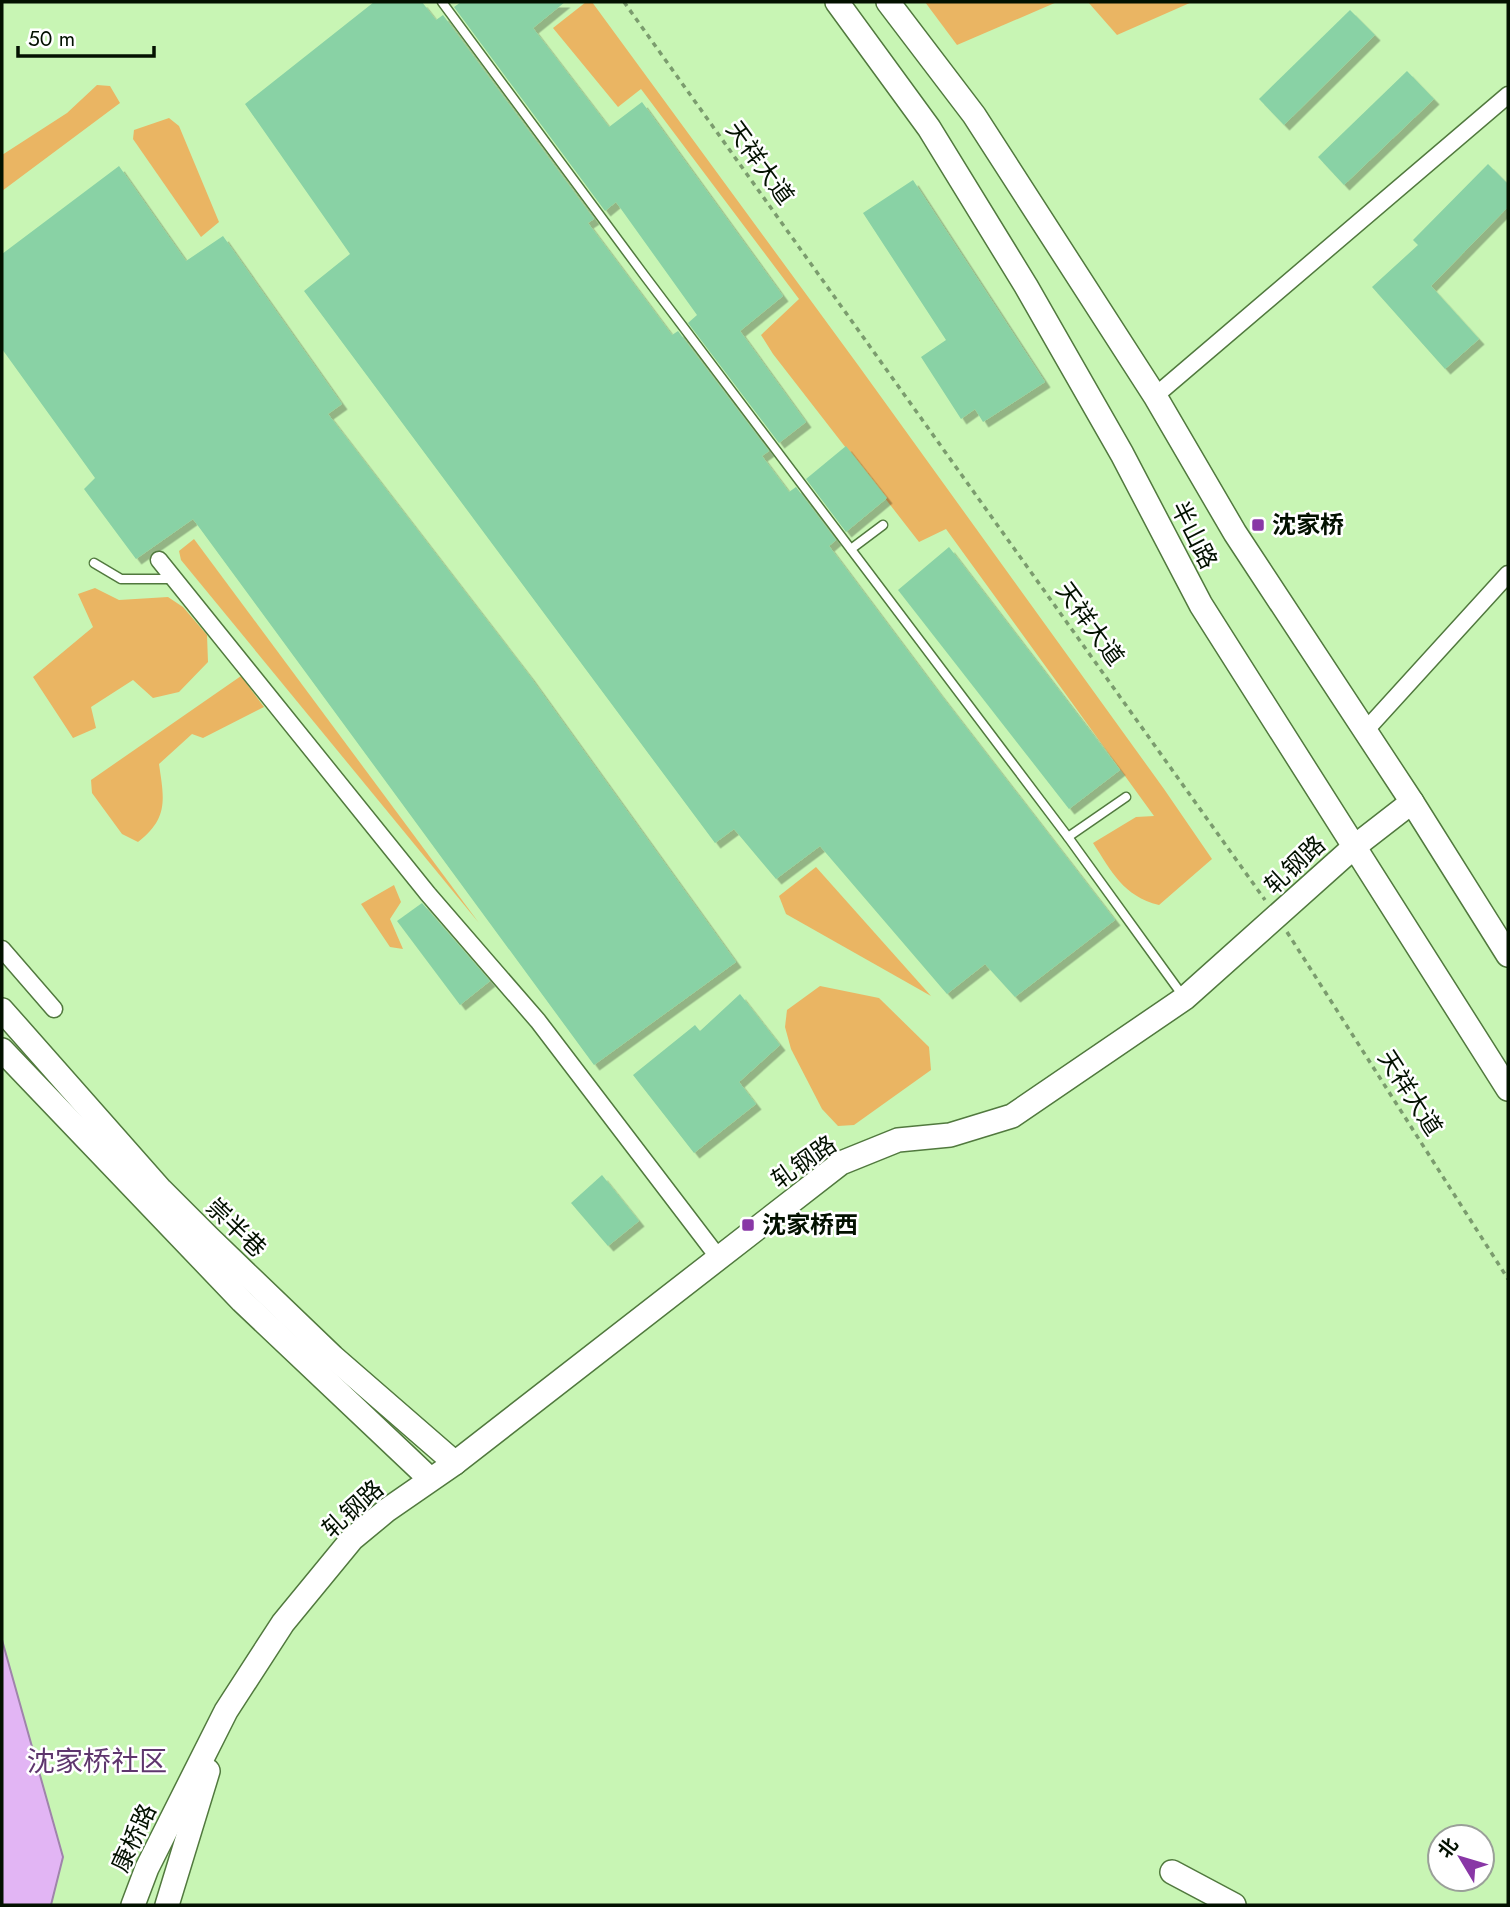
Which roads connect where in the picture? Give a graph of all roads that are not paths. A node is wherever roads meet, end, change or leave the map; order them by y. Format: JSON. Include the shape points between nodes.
{"nodes":[{"id":1,"x":442,"y":2,"type":"edge"},
{"id":2,"x":837,"y":2,"type":"edge"},
{"id":3,"x":888,"y":2,"type":"edge"},
{"id":4,"x":1508,"y":95,"type":"edge"},
{"id":5,"x":1155,"y":396,"type":"junction"},
{"id":6,"x":883,"y":525,"type":"dead end"},
{"id":7,"x":851,"y":550,"type":"junction"},
{"id":8,"x":159,"y":560,"type":"dead end"},
{"id":9,"x":94,"y":564,"type":"dead end"},
{"id":10,"x":1508,"y":574,"type":"edge"},
{"id":11,"x":172,"y":579,"type":"junction"},
{"id":12,"x":1366,"y":731,"type":"junction"},
{"id":13,"x":1126,"y":797,"type":"dead end"},
{"id":14,"x":1412,"y":802,"type":"junction"},
{"id":15,"x":1068,"y":837,"type":"junction"},
{"id":16,"x":1354,"y":847,"type":"junction"},
{"id":17,"x":2,"y":949,"type":"edge"},
{"id":18,"x":1508,"y":955,"type":"edge"},
{"id":19,"x":1185,"y":998,"type":"junction"},
{"id":20,"x":54,"y":1009,"type":"dead end"},
{"id":21,"x":2,"y":1010,"type":"edge"},
{"id":22,"x":2,"y":1050,"type":"edge"},
{"id":23,"x":1508,"y":1089,"type":"edge"},
{"id":24,"x":718,"y":1257,"type":"junction"},
{"id":25,"x":455,"y":1463,"type":"junction"},
{"id":26,"x":430,"y":1479,"type":"junction"},
{"id":27,"x":226,"y":1711,"type":"junction"},
{"id":28,"x":1171,"y":1872,"type":"dead end"},
{"id":29,"x":133,"y":1905,"type":"edge"},
{"id":30,"x":167,"y":1905,"type":"edge"},
{"id":31,"x":1234,"y":1905,"type":"edge"}],
"edges":[{"from":1,"to":7,"type":"lane"},
{"from":2,"to":16,"type":"street","name":"半山路","via":[[929,128],[1019,274],[1122,454],[1201,605]]},
{"from":3,"to":5,"type":"street","name":"半山路","via":[[974,115]]},
{"from":4,"to":5,"type":"street"},
{"from":5,"to":12,"type":"street","name":"半山路","via":[[1235,533]]},
{"from":6,"to":7,"type":"lane"},
{"from":7,"to":15,"type":"lane"},
{"from":8,"to":11,"type":"street"},
{"from":9,"to":11,"type":"lane","via":[[121,579]]},
{"from":10,"to":12,"type":"street"},
{"from":11,"to":24,"type":"street","via":[[428,894],[546,1030]]},
{"from":12,"to":14,"type":"street","name":"半山路"},
{"from":13,"to":15,"type":"lane"},
{"from":14,"to":16,"type":"street","name":"轧钢路"},
{"from":14,"to":18,"type":"street","name":"半山路"},
{"from":15,"to":19,"type":"lane"},
{"from":16,"to":19,"type":"street","name":"轧钢路"},
{"from":16,"to":23,"type":"street","name":"半山路"},
{"from":17,"to":20,"type":"street"},
{"from":19,"to":24,"type":"street","name":"轧钢路","via":[[1012,1116],[950,1135],[898,1140],[841,1163]]},
{"from":21,"to":25,"type":"street","name":"崇半巷","via":[[208,1237],[333,1357]]},
{"from":22,"to":26,"type":"street","name":"崇半巷","via":[[243,1301]]},
{"from":24,"to":25,"type":"street","name":"轧钢路"},
{"from":25,"to":26,"type":"street","name":"轧钢路"},
{"from":26,"to":27,"type":"street","name":"轧钢路","via":[[352,1539],[283,1623]]},
{"from":27,"to":29,"type":"street","name":"康桥路"},
{"from":27,"to":30,"type":"street","name":"康桥路"},
{"from":28,"to":31,"type":"street"}]}
